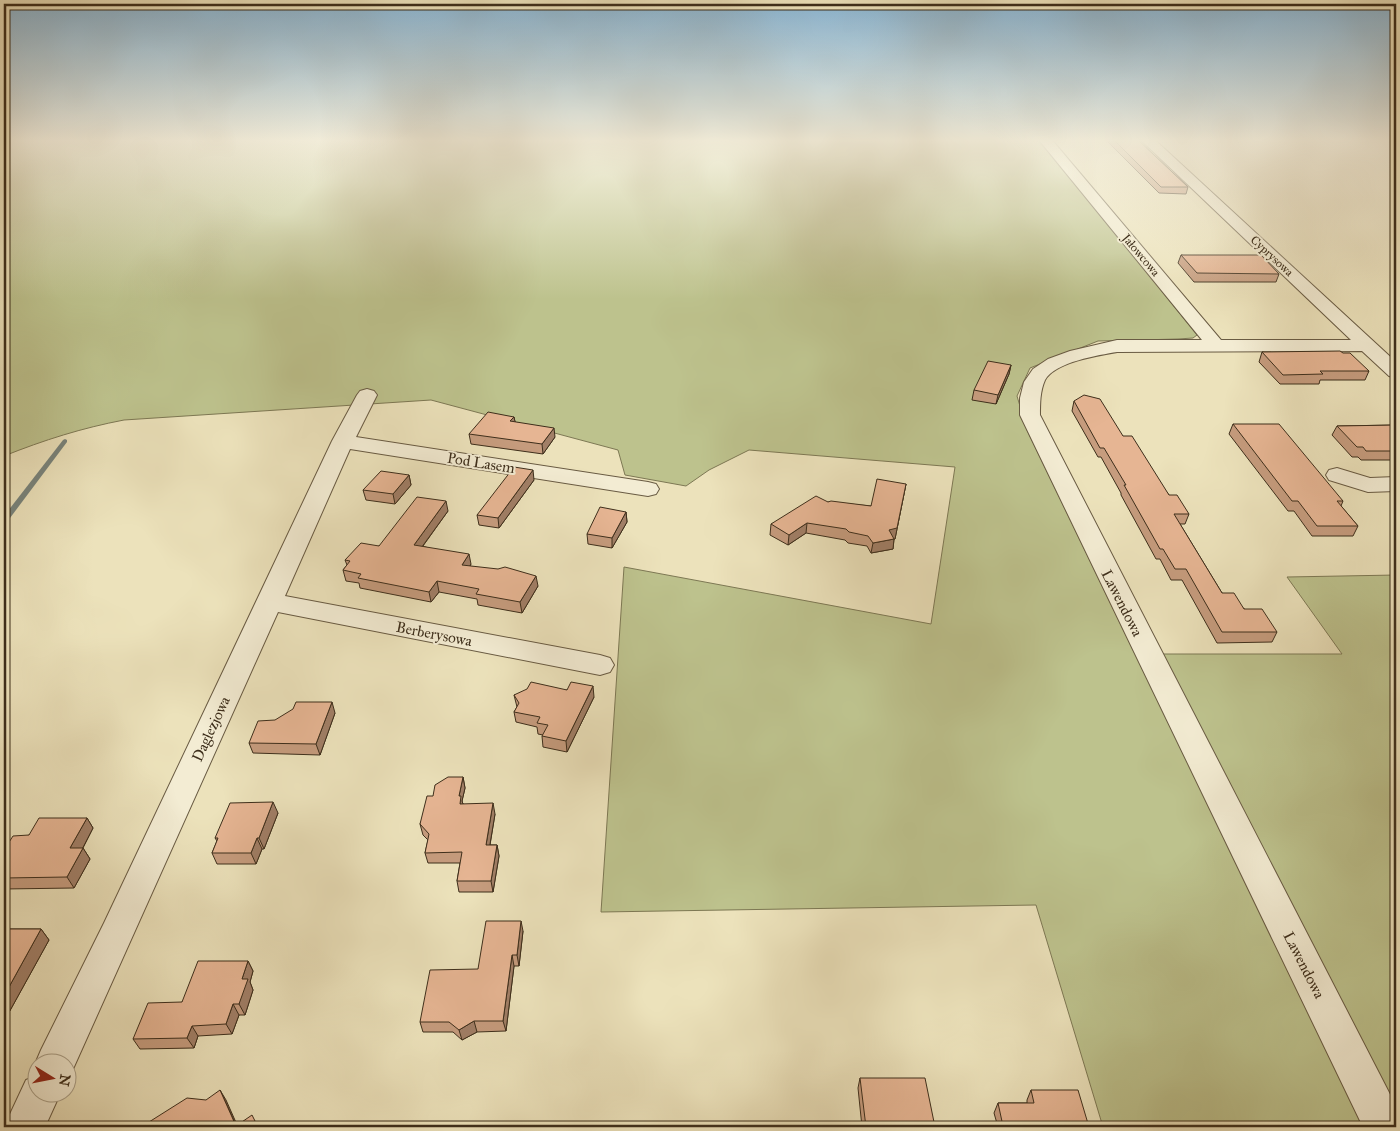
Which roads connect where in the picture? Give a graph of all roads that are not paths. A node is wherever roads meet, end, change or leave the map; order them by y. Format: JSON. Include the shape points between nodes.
{"nodes":[{"id":1,"x":1089,"y":193,"type":"edge"},
{"id":2,"x":1204,"y":193,"type":"edge"},
{"id":3,"x":1368,"y":345,"type":"junction"},
{"id":4,"x":1217,"y":346,"type":"junction"},
{"id":5,"x":1396,"y":372,"type":"edge"},
{"id":6,"x":367,"y":395,"type":"dead end"},
{"id":7,"x":343,"y":441,"type":"junction"},
{"id":8,"x":1337,"y":475,"type":"dead end"},
{"id":9,"x":1396,"y":484,"type":"edge"},
{"id":10,"x":648,"y":489,"type":"dead end"},
{"id":11,"x":269,"y":602,"type":"junction"},
{"id":12,"x":600,"y":665,"type":"dead end"},
{"id":13,"x":60,"y":1054,"type":"edge"},
{"id":14,"x":35,"y":1104,"type":"edge"},
{"id":15,"x":24,"y":1127,"type":"edge"},
{"id":16,"x":1385,"y":1127,"type":"edge"}],
"edges":[{"from":1,"to":4,"type":"street","name":"Jałowcowa"},
{"from":2,"to":3,"type":"street","name":"Cyprysowa"},
{"from":3,"to":4,"type":"street","name":"Lawendowa"},
{"from":3,"to":5,"type":"street","name":"Cyprysowa"},
{"from":4,"to":16,"type":"street","name":"Lawendowa","via":[[1117,346],[1073,357],[1040,373],[1031,391],[1030,415]]},
{"from":6,"to":7,"type":"street","name":"Daglezjowa"},
{"from":7,"to":10,"type":"street","name":"Pod Lasem"},
{"from":7,"to":11,"type":"street","name":"Daglezjowa"},
{"from":8,"to":9,"type":"street","via":[[1368,485]]},
{"from":11,"to":12,"type":"street","name":"Berberysowa"},
{"from":11,"to":13,"type":"street","name":"Daglezjowa"},
{"from":14,"to":15,"type":"street"}]}
